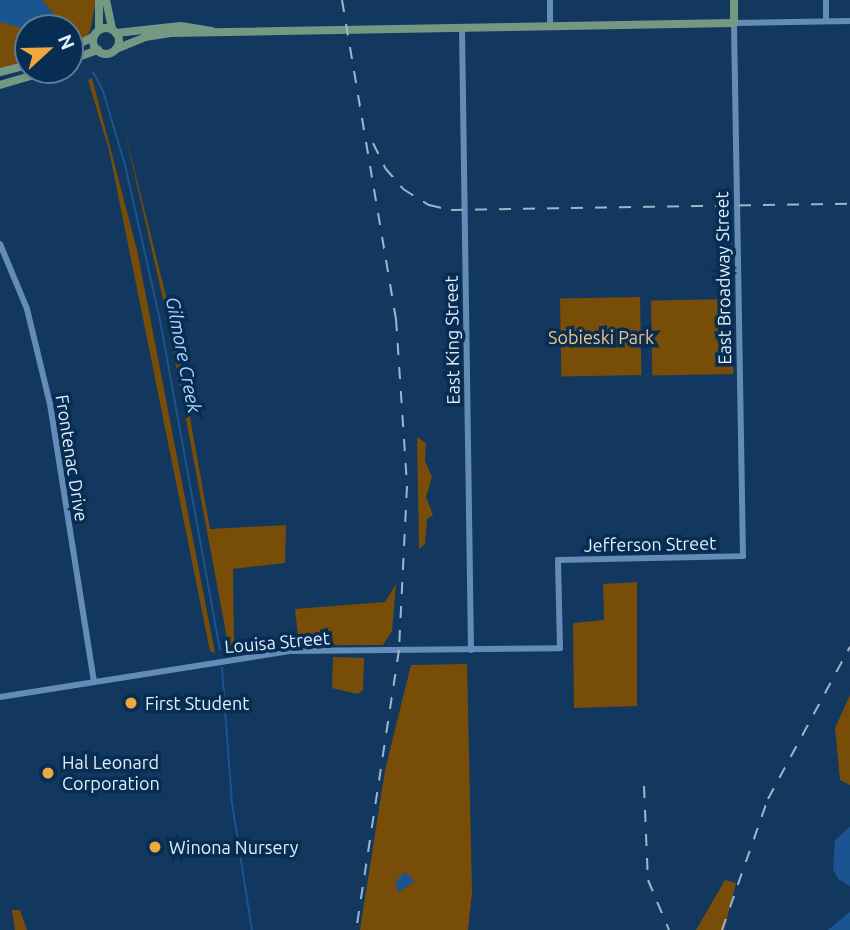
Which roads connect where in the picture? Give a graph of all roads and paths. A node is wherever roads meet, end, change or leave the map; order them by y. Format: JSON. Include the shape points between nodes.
{"nodes":[{"id":1,"x":99,"y":0,"type":"edge"},
{"id":2,"x":106,"y":0,"type":"edge"},
{"id":3,"x":550,"y":0,"type":"edge"},
{"id":4,"x":734,"y":0,"type":"edge"},
{"id":5,"x":826,"y":0,"type":"edge"},
{"id":6,"x":826,"y":21,"type":"junction"},
{"id":7,"x":850,"y":21,"type":"edge"},
{"id":8,"x":734,"y":23,"type":"junction"},
{"id":9,"x":550,"y":26,"type":"junction"},
{"id":10,"x":462,"y":29,"type":"junction"},
{"id":11,"x":114,"y":31,"type":"junction"},
{"id":12,"x":215,"y":32,"type":"junction"},
{"id":13,"x":97,"y":33,"type":"junction"},
{"id":14,"x":84,"y":41,"type":"edge"},
{"id":15,"x":116,"y":49,"type":"junction"},
{"id":16,"x":98,"y":50,"type":"junction"},
{"id":17,"x":84,"y":55,"type":"edge"},
{"id":18,"x":0,"y":244,"type":"edge"},
{"id":19,"x":743,"y":556,"type":"joint"},
{"id":20,"x":560,"y":648,"type":"joint"},
{"id":21,"x":471,"y":650,"type":"junction"},
{"id":22,"x":94,"y":681,"type":"junction"},
{"id":23,"x":0,"y":697,"type":"edge"}],
"edges":[{"from":1,"to":13,"type":"main road"},
{"from":2,"to":11,"type":"main road"},
{"from":3,"to":9,"type":"street"},
{"from":4,"to":8,"type":"main road","name":"East Broadway Street"},
{"from":5,"to":6,"type":"street"},
{"from":6,"to":7,"type":"street"},
{"from":6,"to":8,"type":"street"},
{"from":8,"to":9,"type":"main road"},
{"from":8,"to":19,"type":"street","name":"East Broadway Street"},
{"from":9,"to":10,"type":"main road"},
{"from":10,"to":12,"type":"main road"},
{"from":10,"to":21,"type":"street","name":"East King Street"},
{"from":11,"to":12,"type":"main road","via":[[181,26]]},
{"from":11,"to":13,"type":"main road"},
{"from":11,"to":15,"type":"main road"},
{"from":12,"to":15,"type":"main road","via":[[155,34]]},
{"from":13,"to":14,"type":"main road"},
{"from":13,"to":16,"type":"main road"},
{"from":15,"to":16,"type":"main road"},
{"from":16,"to":17,"type":"main road"},
{"from":18,"to":22,"type":"street","name":"Frontenac Drive","via":[[27,309],[50,404]]},
{"from":19,"to":20,"type":"street","name":"Jefferson Street","via":[[558,561]]},
{"from":20,"to":21,"type":"street","name":"Louisa Street"},
{"from":21,"to":22,"type":"street","name":"Louisa Street","via":[[291,651]]},
{"from":22,"to":23,"type":"street","name":"Louisa Street"}]}
